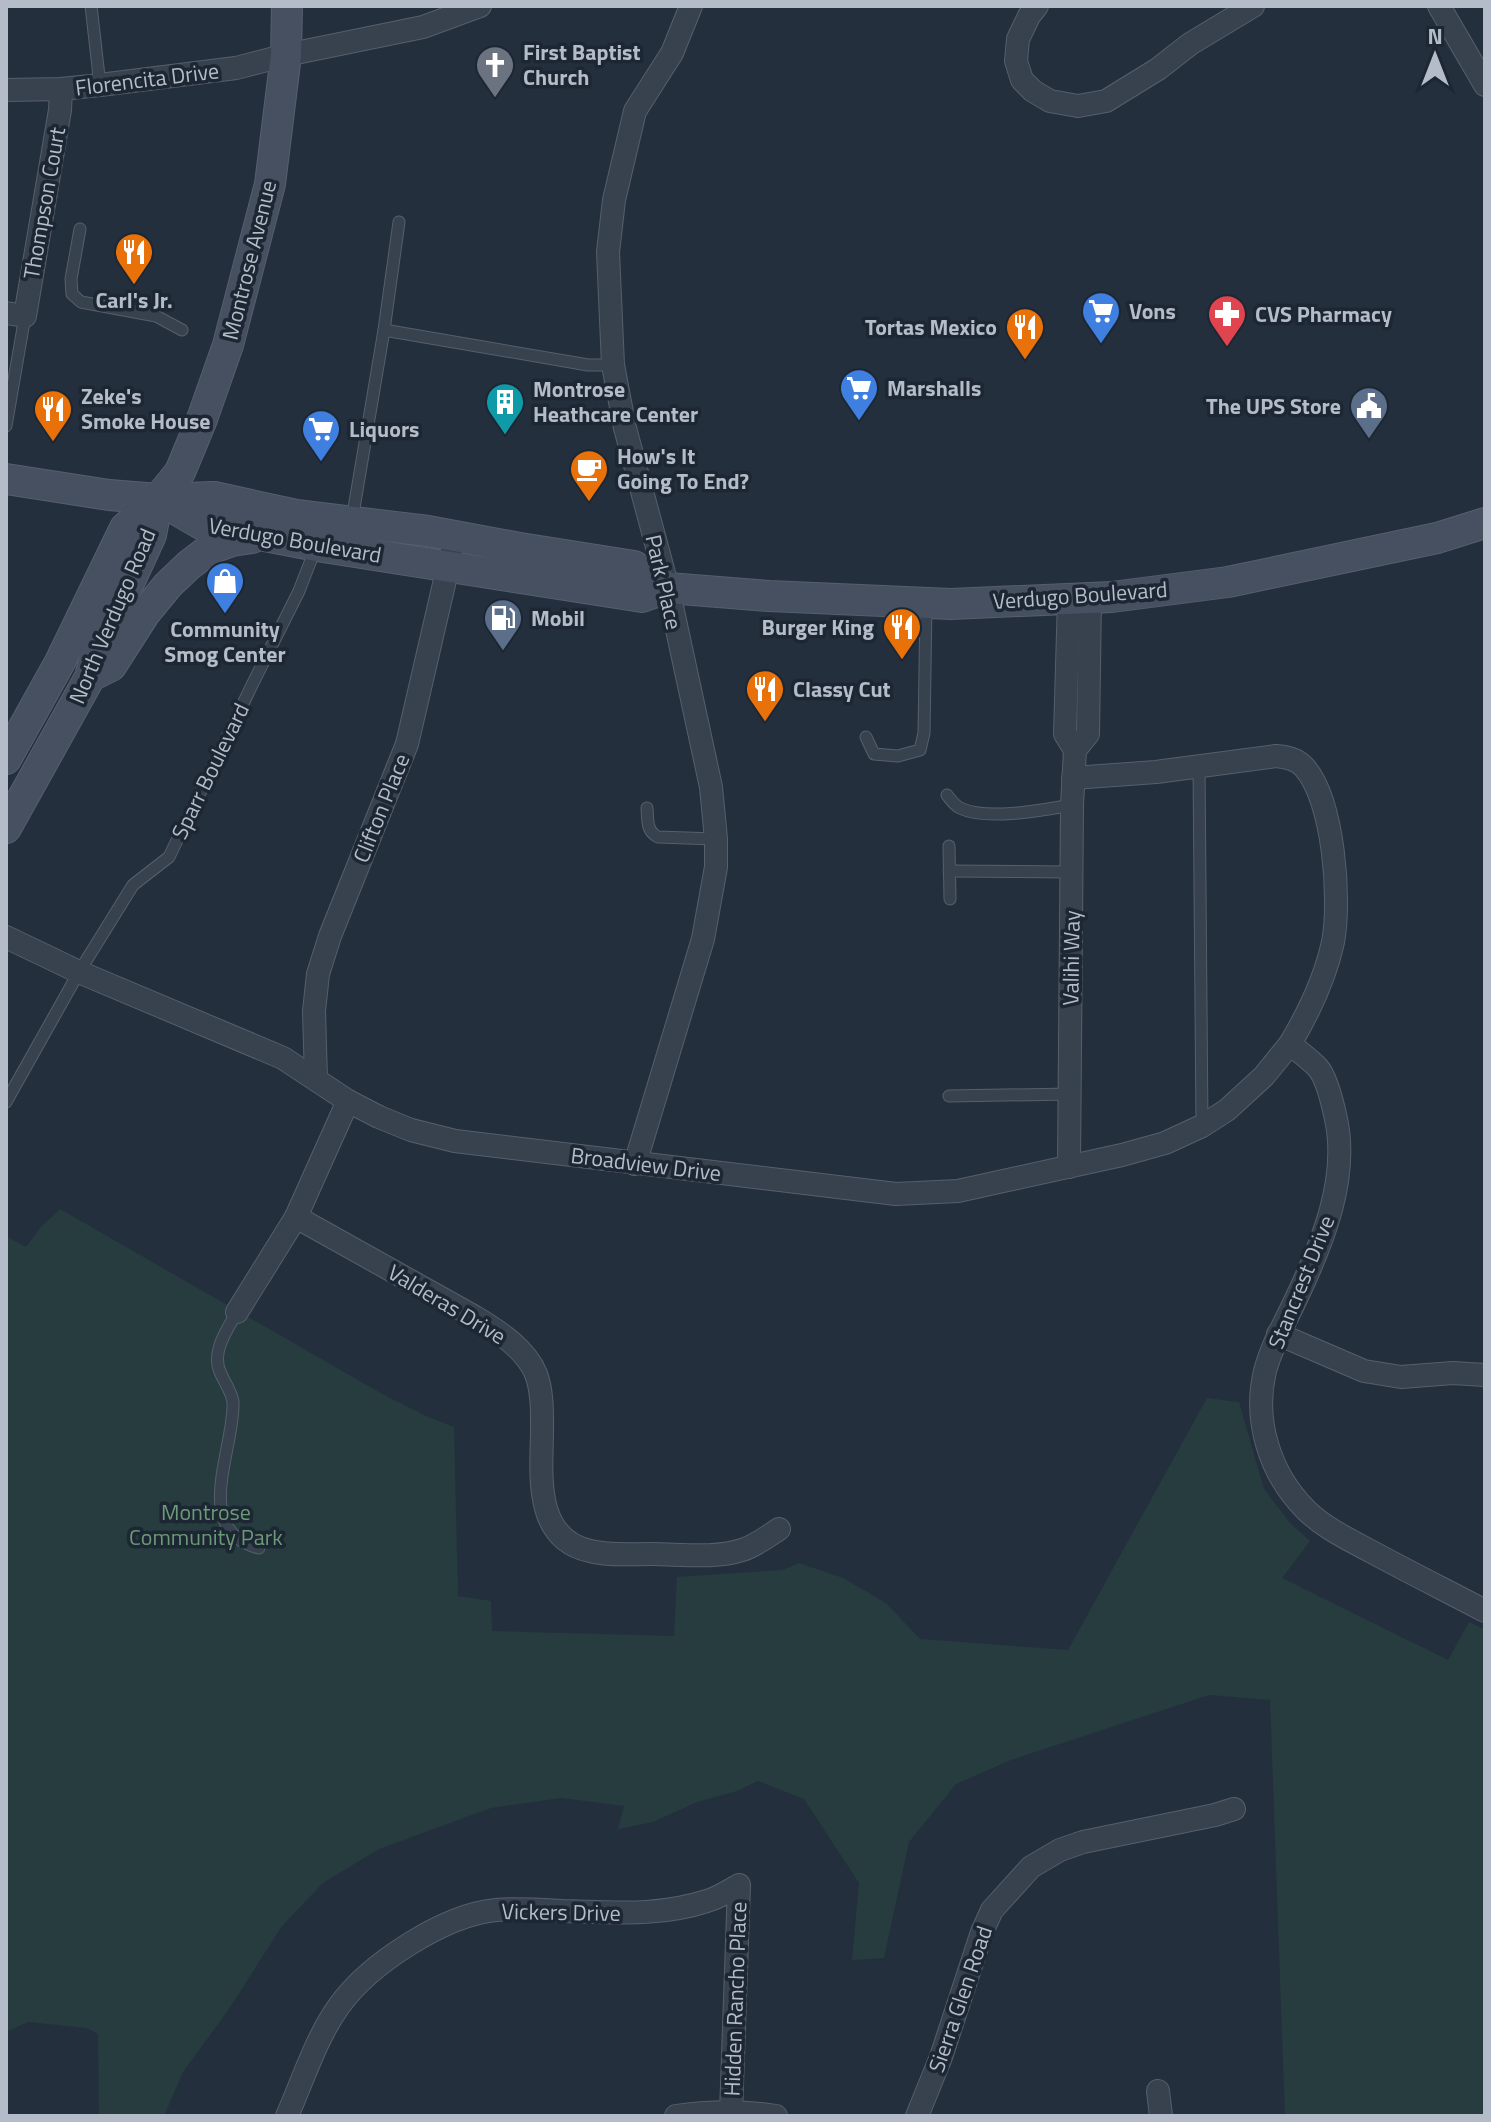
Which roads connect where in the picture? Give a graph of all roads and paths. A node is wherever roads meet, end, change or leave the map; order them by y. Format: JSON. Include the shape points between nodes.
{"nodes":[{"id":1,"x":91,"y":6,"type":"edge"},
{"id":2,"x":287,"y":6,"type":"edge"},
{"id":3,"x":480,"y":6,"type":"edge"},
{"id":4,"x":691,"y":6,"type":"edge"},
{"id":5,"x":1037,"y":6,"type":"edge"},
{"id":6,"x":1253,"y":6,"type":"edge"},
{"id":7,"x":1439,"y":6,"type":"edge"},
{"id":8,"x":286,"y":55,"type":"junction"},
{"id":9,"x":100,"y":85,"type":"junction"},
{"id":10,"x":1485,"y":85,"type":"edge"},
{"id":11,"x":61,"y":89,"type":"junction"},
{"id":12,"x":6,"y":90,"type":"edge"},
{"id":13,"x":399,"y":222,"type":"dead end"},
{"id":14,"x":80,"y":229,"type":"dead end"},
{"id":15,"x":16,"y":314,"type":"edge"},
{"id":16,"x":182,"y":330,"type":"dead end"},
{"id":17,"x":384,"y":330,"type":"junction"},
{"id":18,"x":613,"y":365,"type":"junction"},
{"id":19,"x":6,"y":426,"type":"edge"},
{"id":20,"x":6,"y":479,"type":"edge"},
{"id":21,"x":158,"y":499,"type":"junction"},
{"id":22,"x":352,"y":520,"type":"junction"},
{"id":23,"x":1485,"y":523,"type":"edge"},
{"id":24,"x":455,"y":535,"type":"junction"},
{"id":25,"x":265,"y":536,"type":"junction"},
{"id":26,"x":317,"y":546,"type":"junction"},
{"id":27,"x":448,"y":567,"type":"junction"},
{"id":28,"x":668,"y":588,"type":"junction"},
{"id":29,"x":1080,"y":598,"type":"junction"},
{"id":30,"x":926,"y":603,"type":"junction"},
{"id":31,"x":60,"y":662,"type":"junction"},
{"id":32,"x":90,"y":677,"type":"junction"},
{"id":33,"x":866,"y":737,"type":"dead end"},
{"id":34,"x":6,"y":759,"type":"edge"},
{"id":35,"x":1199,"y":766,"type":"junction"},
{"id":36,"x":1073,"y":778,"type":"junction"},
{"id":37,"x":947,"y":795,"type":"dead end"},
{"id":38,"x":1072,"y":805,"type":"junction"},
{"id":39,"x":647,"y":808,"type":"dead end"},
{"id":40,"x":6,"y":828,"type":"edge"},
{"id":41,"x":716,"y":839,"type":"junction"},
{"id":42,"x":949,"y":846,"type":"dead end"},
{"id":43,"x":949,"y":871,"type":"junction"},
{"id":44,"x":1071,"y":872,"type":"junction"},
{"id":45,"x":950,"y":899,"type":"dead end"},
{"id":46,"x":6,"y":937,"type":"edge"},
{"id":47,"x":79,"y":972,"type":"junction"},
{"id":48,"x":1290,"y":1044,"type":"junction"},
{"id":49,"x":316,"y":1079,"type":"junction"},
{"id":50,"x":1069,"y":1094,"type":"junction"},
{"id":51,"x":949,"y":1096,"type":"dead end"},
{"id":52,"x":348,"y":1101,"type":"junction"},
{"id":53,"x":6,"y":1102,"type":"edge"},
{"id":54,"x":1202,"y":1126,"type":"junction"},
{"id":55,"x":635,"y":1164,"type":"junction"},
{"id":56,"x":1069,"y":1167,"type":"junction"},
{"id":57,"x":296,"y":1217,"type":"junction"},
{"id":58,"x":237,"y":1312,"type":"joint"},
{"id":59,"x":1278,"y":1334,"type":"junction"},
{"id":60,"x":1485,"y":1375,"type":"edge"},
{"id":61,"x":779,"y":1529,"type":"dead end"},
{"id":62,"x":259,"y":1548,"type":"dead end"},
{"id":63,"x":1485,"y":1611,"type":"edge"},
{"id":64,"x":1234,"y":1809,"type":"dead end"},
{"id":65,"x":739,"y":1885,"type":"joint"},
{"id":66,"x":1158,"y":2091,"type":"dead end"},
{"id":67,"x":731,"y":2113,"type":"junction"},
{"id":68,"x":287,"y":2116,"type":"edge"},
{"id":69,"x":676,"y":2116,"type":"edge"},
{"id":70,"x":776,"y":2116,"type":"edge"},
{"id":71,"x":917,"y":2116,"type":"edge"},
{"id":72,"x":1161,"y":2116,"type":"edge"}],
"edges":[{"from":1,"to":9,"type":"lane"},
{"from":2,"to":8,"type":"main road","name":"Montrose Avenue"},
{"from":3,"to":8,"type":"street","name":"Florencita Drive","via":[[423,27]]},
{"from":4,"to":18,"type":"street","name":"Park Place","via":[[672,53],[635,111],[619,176],[608,252]]},
{"from":5,"to":6,"type":"street","via":[[1018,39],[1016,61],[1022,80],[1050,101],[1078,106],[1106,101]]},
{"from":7,"to":10,"type":"street"},
{"from":8,"to":9,"type":"street","name":"Florencita Drive","via":[[236,68]]},
{"from":8,"to":21,"type":"main road","name":"Montrose Avenue","via":[[270,184],[225,357],[180,472]]},
{"from":9,"to":11,"type":"street","name":"Florencita Drive"},
{"from":11,"to":12,"type":"street","name":"Florencita Drive"},
{"from":11,"to":15,"type":"street","name":"Thompson Court"},
{"from":13,"to":17,"type":"lane"},
{"from":14,"to":16,"type":"lane","via":[[72,294],[81,302],[156,316]]},
{"from":15,"to":19,"type":"lane"},
{"from":17,"to":18,"type":"lane"},
{"from":17,"to":22,"type":"lane"},
{"from":18,"to":28,"type":"street","name":"Park Place"},
{"from":20,"to":21,"type":"main road"},
{"from":21,"to":22,"type":"main road","name":"Verdugo Boulevard","via":[[214,497],[296,515]]},
{"from":21,"to":25,"type":"main road","name":"Verdugo Boulevard","via":[[201,524]]},
{"from":21,"to":31,"type":"main road","name":"North Verdugo Road","via":[[125,528]]},
{"from":21,"to":32,"type":"main road","name":"North Verdugo Road","via":[[151,535]]},
{"from":22,"to":24,"type":"main road","name":"Verdugo Boulevard"},
{"from":23,"to":29,"type":"main road","name":"Verdugo Boulevard","via":[[1228,582]]},
{"from":24,"to":27,"type":"street","name":"Clifton Place"},
{"from":24,"to":28,"type":"main road","name":"Verdugo Boulevard","via":[[634,566]]},
{"from":25,"to":26,"type":"main road","name":"Verdugo Boulevard"},
{"from":25,"to":32,"type":"main road","via":[[210,549],[189,565],[145,613],[111,666]]},
{"from":26,"to":27,"type":"main road","name":"Verdugo Boulevard"},
{"from":26,"to":47,"type":"lane","name":"Sparr Boulevard","via":[[169,857],[133,885]]},
{"from":27,"to":28,"type":"main road","name":"Verdugo Boulevard","via":[[642,597]]},
{"from":27,"to":49,"type":"street","name":"Clifton Place","via":[[407,744],[318,974]]},
{"from":28,"to":30,"type":"main road","name":"Verdugo Boulevard"},
{"from":28,"to":41,"type":"street","name":"Park Place","via":[[711,787]]},
{"from":29,"to":30,"type":"main road","name":"Verdugo Boulevard"},
{"from":29,"to":36,"type":"street","name":"Valihi Way","via":[[1065,734],[1075,750]]},
{"from":30,"to":33,"type":"lane","via":[[920,750],[898,756],[874,754]]},
{"from":31,"to":32,"type":"main road"},
{"from":31,"to":34,"type":"main road","name":"North Verdugo Road"},
{"from":32,"to":40,"type":"main road","name":"North Verdugo Road"},
{"from":35,"to":36,"type":"street"},
{"from":35,"to":48,"type":"street","via":[[1291,758],[1309,774],[1323,806],[1337,902],[1333,941],[1320,987]]},
{"from":35,"to":54,"type":"lane"},
{"from":36,"to":38,"type":"street","name":"Valihi Way"},
{"from":37,"to":38,"type":"lane","via":[[964,810],[993,813]]},
{"from":38,"to":44,"type":"street","name":"Valihi Way"},
{"from":39,"to":41,"type":"lane","via":[[651,834]]},
{"from":41,"to":55,"type":"street","name":"Park Place","via":[[703,939]]},
{"from":42,"to":43,"type":"lane"},
{"from":43,"to":44,"type":"lane"},
{"from":43,"to":45,"type":"lane"},
{"from":44,"to":50,"type":"street","name":"Valihi Way"},
{"from":46,"to":47,"type":"street","name":"Broadview Drive"},
{"from":47,"to":49,"type":"street","name":"Broadview Drive","via":[[283,1058]]},
{"from":47,"to":53,"type":"lane","name":"Sparr Boulevard"},
{"from":48,"to":54,"type":"street","name":"Broadview Drive","via":[[1244,1096]]},
{"from":48,"to":59,"type":"street","name":"Stancrest Drive","via":[[1320,1070],[1341,1140],[1330,1214]]},
{"from":49,"to":52,"type":"street","name":"Broadview Drive"},
{"from":50,"to":51,"type":"lane"},
{"from":50,"to":56,"type":"street","name":"Valihi Way"},
{"from":52,"to":55,"type":"street","name":"Broadview Drive","via":[[411,1130],[455,1141]]},
{"from":52,"to":57,"type":"street"},
{"from":54,"to":56,"type":"street","name":"Broadview Drive","via":[[1165,1143]]},
{"from":55,"to":56,"type":"street","name":"Broadview Drive","via":[[896,1194],[958,1191]]},
{"from":57,"to":58,"type":"street"},
{"from":57,"to":61,"type":"street","name":"Valderas Drive","via":[[475,1317],[517,1348],[536,1373],[540,1392],[542,1498],[549,1521],[574,1545],[614,1554],[727,1554]]},
{"from":58,"to":62,"type":"lane","via":[[217,1355],[233,1401],[220,1509],[233,1535]]},
{"from":59,"to":60,"type":"street","via":[[1364,1371],[1401,1377]]},
{"from":59,"to":63,"type":"street","name":"Stancrest Drive","via":[[1262,1386],[1262,1409],[1267,1447],[1282,1480],[1307,1511],[1341,1535]]},
{"from":64,"to":71,"type":"street","name":"Sierra Glen Road","via":[[1083,1842],[1031,1867],[992,1910]]},
{"from":65,"to":67,"type":"street","name":"Hidden Rancho Place"},
{"from":65,"to":68,"type":"street","name":"Vickers Drive","via":[[710,1900],[661,1911],[494,1910],[428,1933],[377,1966],[340,2004]]},
{"from":66,"to":72,"type":"street"},
{"from":67,"to":69,"type":"street"},
{"from":67,"to":70,"type":"street"}]}
